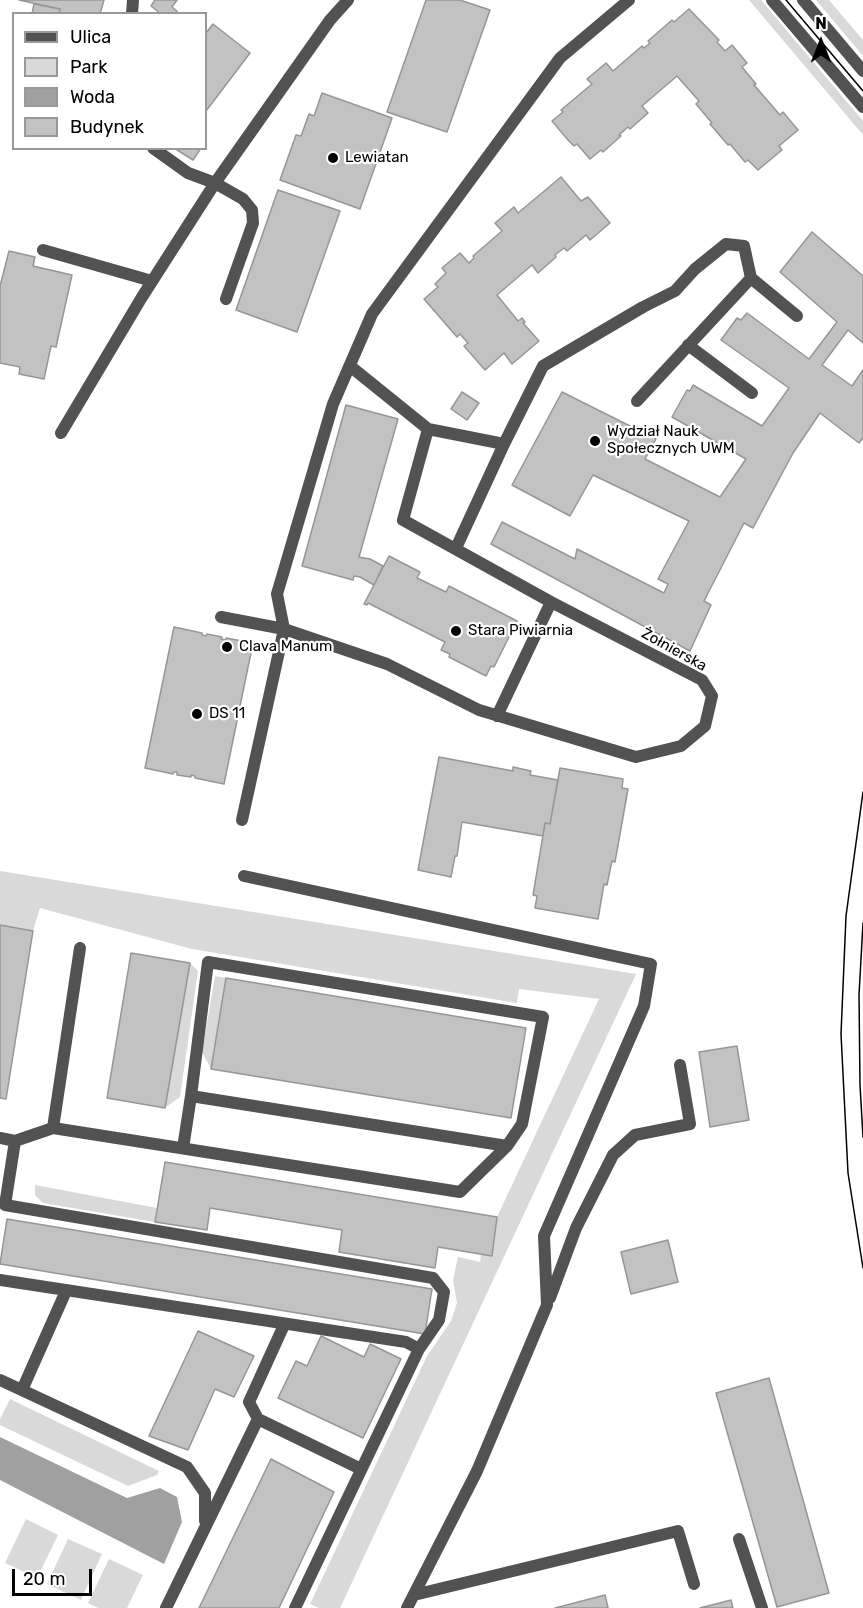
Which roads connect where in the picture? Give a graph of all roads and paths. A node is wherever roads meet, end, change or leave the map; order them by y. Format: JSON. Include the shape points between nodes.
{"nodes":[{"id":1,"x":348,"y":0,"type":"edge"},
{"id":2,"x":629,"y":0,"type":"edge"},
{"id":3,"x":772,"y":0,"type":"edge"},
{"id":4,"x":803,"y":0,"type":"edge"},
{"id":5,"x":863,"y":71,"type":"edge"},
{"id":6,"x":863,"y":107,"type":"edge"},
{"id":7,"x":156,"y":150,"type":"edge"},
{"id":8,"x":215,"y":183,"type":"junction"},
{"id":9,"x":43,"y":250,"type":"dead end"},
{"id":10,"x":751,"y":278,"type":"junction"},
{"id":11,"x":152,"y":281,"type":"junction"},
{"id":12,"x":226,"y":299,"type":"dead end"},
{"id":13,"x":797,"y":316,"type":"dead end"},
{"id":14,"x":688,"y":345,"type":"junction"},
{"id":15,"x":350,"y":366,"type":"junction"},
{"id":16,"x":752,"y":393,"type":"dead end"},
{"id":17,"x":637,"y":401,"type":"dead end"},
{"id":18,"x":428,"y":429,"type":"junction"},
{"id":19,"x":61,"y":432,"type":"dead end"},
{"id":20,"x":504,"y":444,"type":"junction"},
{"id":21,"x":456,"y":548,"type":"junction"},
{"id":22,"x":551,"y":602,"type":"junction"},
{"id":23,"x":221,"y":617,"type":"dead end"},
{"id":24,"x":284,"y":629,"type":"junction"},
{"id":25,"x":498,"y":716,"type":"junction"},
{"id":26,"x":242,"y":820,"type":"dead end"},
{"id":27,"x":244,"y":876,"type":"dead end"},
{"id":28,"x":80,"y":948,"type":"dead end"},
{"id":29,"x":680,"y":1065,"type":"dead end"},
{"id":30,"x":191,"y":1096,"type":"junction"},
{"id":31,"x":53,"y":1128,"type":"junction"},
{"id":32,"x":0,"y":1138,"type":"edge"},
{"id":33,"x":15,"y":1141,"type":"junction"},
{"id":34,"x":507,"y":1146,"type":"junction"},
{"id":35,"x":183,"y":1148,"type":"junction"},
{"id":36,"x":0,"y":1280,"type":"edge"},
{"id":37,"x":66,"y":1291,"type":"junction"},
{"id":38,"x":547,"y":1305,"type":"junction"},
{"id":39,"x":284,"y":1325,"type":"junction"},
{"id":40,"x":419,"y":1349,"type":"junction"},
{"id":41,"x":0,"y":1380,"type":"edge"},
{"id":42,"x":22,"y":1390,"type":"junction"},
{"id":43,"x":258,"y":1419,"type":"junction"},
{"id":44,"x":360,"y":1469,"type":"junction"},
{"id":45,"x":206,"y":1524,"type":"junction"},
{"id":46,"x":739,"y":1539,"type":"dead end"},
{"id":47,"x":694,"y":1584,"type":"dead end"},
{"id":48,"x":414,"y":1595,"type":"junction"},
{"id":49,"x":166,"y":1608,"type":"edge"},
{"id":50,"x":295,"y":1608,"type":"edge"},
{"id":51,"x":407,"y":1608,"type":"edge"},
{"id":52,"x":762,"y":1608,"type":"edge"}],
"edges":[{"from":1,"to":8,"type":"street"},
{"from":2,"to":15,"type":"street","via":[[560,58],[372,314]]},
{"from":3,"to":6,"type":"street"},
{"from":4,"to":5,"type":"street"},
{"from":7,"to":8,"type":"street","via":[[188,172]]},
{"from":8,"to":11,"type":"street"},
{"from":8,"to":12,"type":"street","via":[[243,199],[252,210],[253,223]]},
{"from":9,"to":11,"type":"street"},
{"from":10,"to":13,"type":"street"},
{"from":10,"to":14,"type":"street"},
{"from":10,"to":20,"type":"street","via":[[744,246],[726,244],[675,291],[543,366]]},
{"from":11,"to":19,"type":"street"},
{"from":14,"to":16,"type":"street"},
{"from":14,"to":17,"type":"street"},
{"from":15,"to":18,"type":"street"},
{"from":15,"to":24,"type":"street","via":[[333,404],[277,594]]},
{"from":18,"to":20,"type":"street"},
{"from":18,"to":21,"type":"street","name":"Żołnierska","via":[[403,520]]},
{"from":20,"to":21,"type":"street"},
{"from":21,"to":22,"type":"street","name":"Żołnierska"},
{"from":22,"to":25,"type":"street"},
{"from":22,"to":25,"type":"street","name":"Żołnierska","via":[[702,680],[712,696],[705,726],[681,746],[636,757]]},
{"from":23,"to":24,"type":"street","name":"Żołnierska"},
{"from":24,"to":25,"type":"street","name":"Żołnierska","via":[[387,664]]},
{"from":24,"to":26,"type":"street"},
{"from":27,"to":38,"type":"street","via":[[651,964],[644,1006],[544,1236]]},
{"from":28,"to":31,"type":"street"},
{"from":29,"to":38,"type":"street","via":[[690,1124],[635,1135],[613,1155],[576,1228]]},
{"from":30,"to":34,"type":"street"},
{"from":30,"to":34,"type":"street","via":[[208,962],[543,1017],[522,1124]]},
{"from":30,"to":35,"type":"street"},
{"from":31,"to":33,"type":"street"},
{"from":31,"to":35,"type":"street"},
{"from":32,"to":33,"type":"street"},
{"from":33,"to":40,"type":"street","via":[[5,1205],[433,1278],[444,1292],[439,1320]]},
{"from":34,"to":35,"type":"street","via":[[460,1192]]},
{"from":36,"to":37,"type":"street"},
{"from":37,"to":39,"type":"street"},
{"from":37,"to":42,"type":"street"},
{"from":38,"to":48,"type":"street","via":[[477,1470]]},
{"from":39,"to":40,"type":"street","via":[[406,1342]]},
{"from":39,"to":43,"type":"street","via":[[249,1402]]},
{"from":40,"to":44,"type":"street"},
{"from":41,"to":42,"type":"street"},
{"from":42,"to":45,"type":"street","via":[[187,1467],[205,1493]]},
{"from":43,"to":44,"type":"street"},
{"from":43,"to":45,"type":"street"},
{"from":44,"to":50,"type":"street"},
{"from":45,"to":49,"type":"street"},
{"from":46,"to":52,"type":"street"},
{"from":47,"to":48,"type":"street","via":[[678,1531]]},
{"from":48,"to":51,"type":"street"}]}
